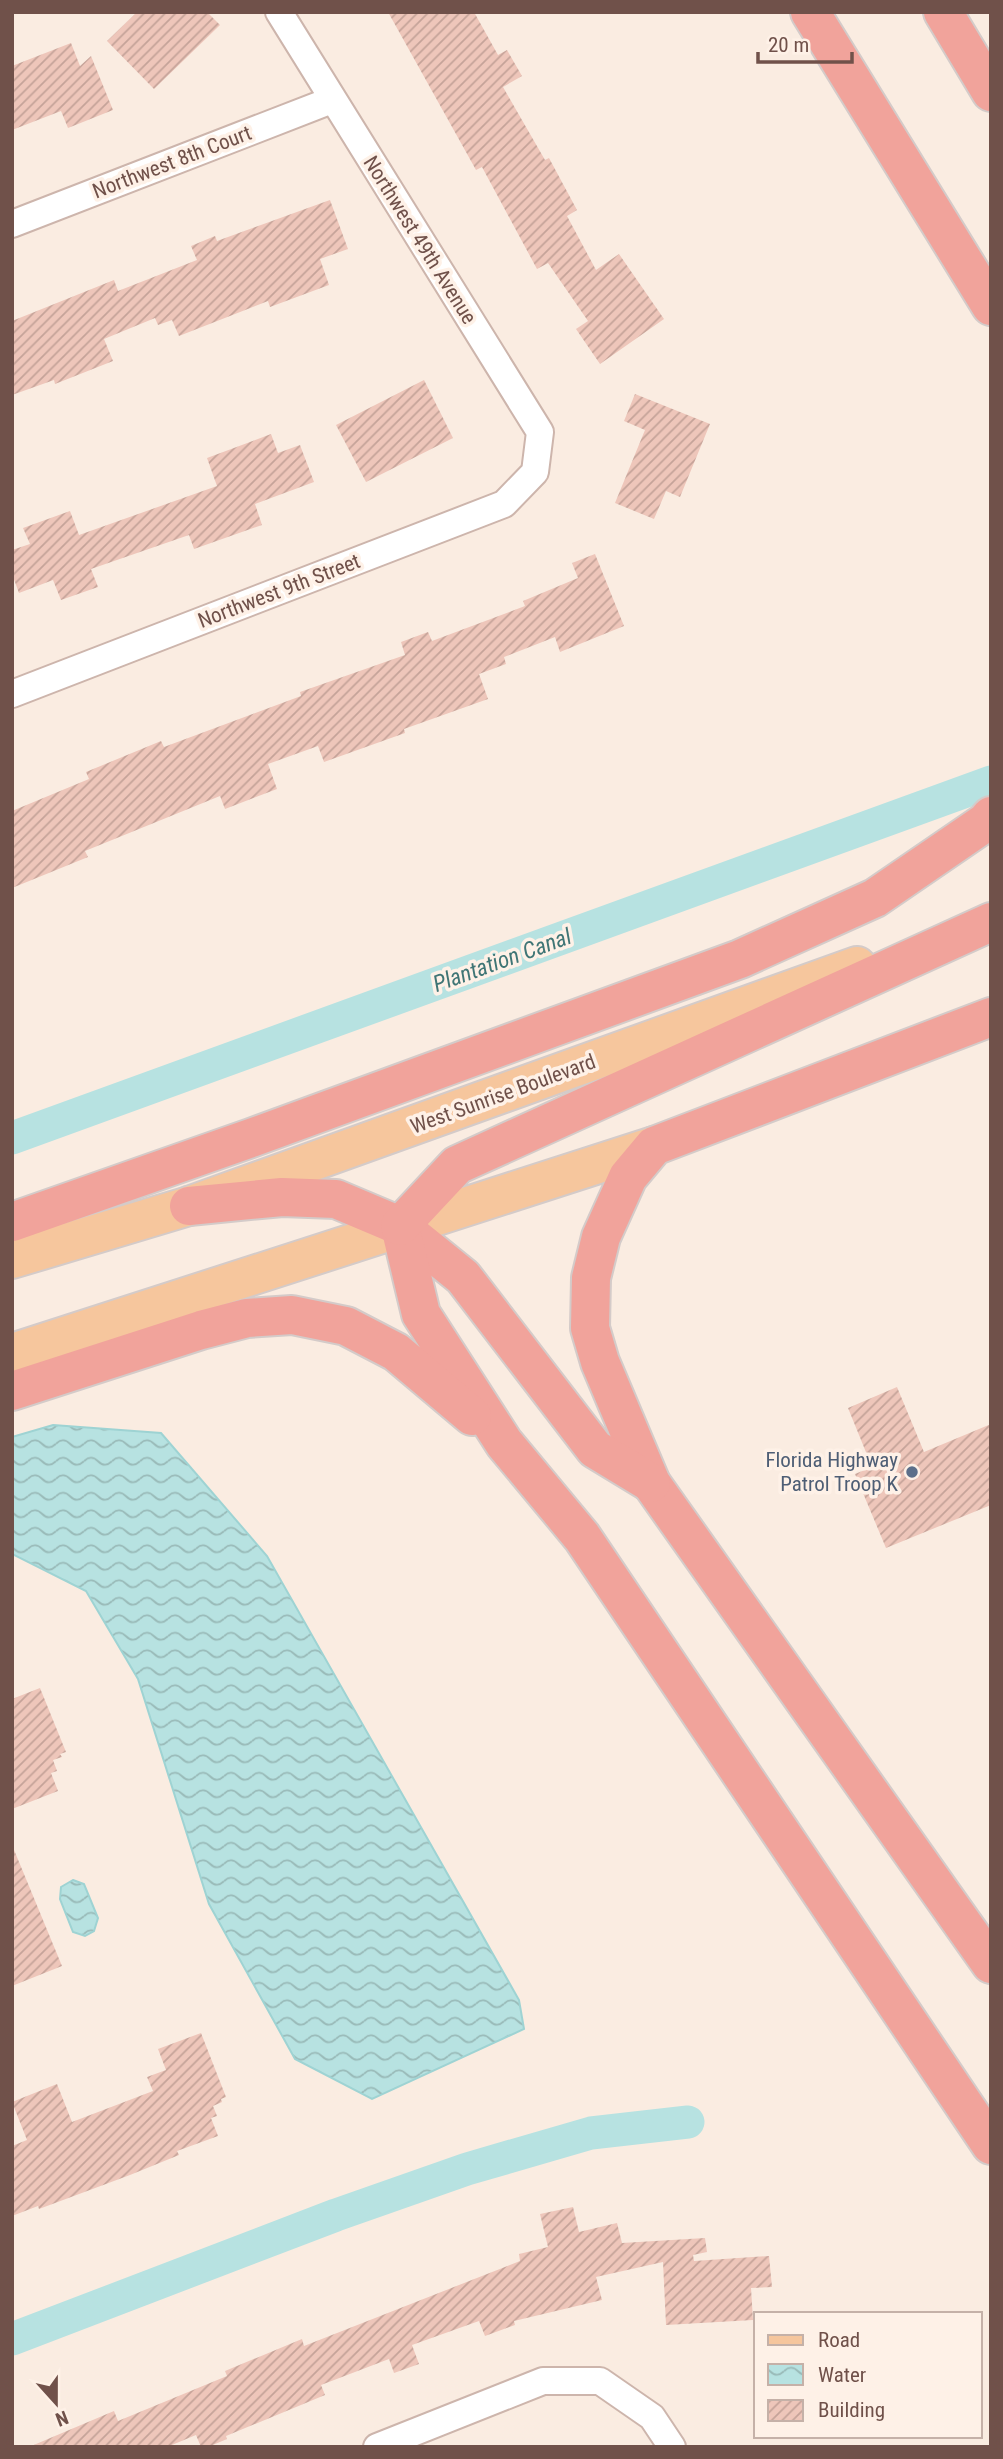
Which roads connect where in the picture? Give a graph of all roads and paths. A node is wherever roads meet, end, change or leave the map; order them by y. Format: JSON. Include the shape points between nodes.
{"nodes":[{"id":1,"x":279,"y":12,"type":"edge"},
{"id":2,"x":810,"y":12,"type":"edge"},
{"id":3,"x":943,"y":12,"type":"edge"},
{"id":4,"x":991,"y":92,"type":"edge"},
{"id":5,"x":332,"y":100,"type":"junction"},
{"id":6,"x":12,"y":224,"type":"edge"},
{"id":7,"x":991,"y":306,"type":"edge"},
{"id":8,"x":535,"y":472,"type":"joint"},
{"id":9,"x":12,"y":694,"type":"edge"},
{"id":10,"x":991,"y":816,"type":"edge"},
{"id":11,"x":991,"y":920,"type":"edge"},
{"id":12,"x":991,"y":1017,"type":"edge"},
{"id":13,"x":654,"y":1146,"type":"junction"},
{"id":14,"x":189,"y":1206,"type":"junction"},
{"id":15,"x":12,"y":1222,"type":"edge"},
{"id":16,"x":400,"y":1226,"type":"junction"},
{"id":17,"x":12,"y":1259,"type":"edge"},
{"id":18,"x":12,"y":1353,"type":"edge"},
{"id":19,"x":12,"y":1391,"type":"edge"},
{"id":20,"x":504,"y":1443,"type":"junction"},
{"id":21,"x":651,"y":1483,"type":"junction"},
{"id":22,"x":991,"y":1964,"type":"edge"},
{"id":23,"x":991,"y":2145,"type":"edge"},
{"id":24,"x":377,"y":2447,"type":"edge"},
{"id":25,"x":672,"y":2447,"type":"edge"}],
"edges":[{"from":1,"to":5,"type":"street","name":"Northwest 49th Avenue"},
{"from":2,"to":7,"type":"highway"},
{"from":3,"to":4,"type":"highway"},
{"from":5,"to":6,"type":"street","name":"Northwest 8th Court"},
{"from":5,"to":8,"type":"street","name":"Northwest 49th Avenue","via":[[540,432]]},
{"from":8,"to":9,"type":"street","name":"Northwest 9th Street","via":[[504,504]]},
{"from":10,"to":15,"type":"highway","via":[[875,898],[740,959]]},
{"from":11,"to":14,"type":"main road","name":"West Sunrise Boulevard"},
{"from":11,"to":16,"type":"highway","via":[[457,1165]]},
{"from":12,"to":13,"type":"highway"},
{"from":13,"to":16,"type":"main road"},
{"from":13,"to":21,"type":"highway","via":[[628,1177],[601,1237],[590,1291],[590,1328],[600,1362]]},
{"from":14,"to":16,"type":"highway","via":[[282,1197],[336,1199]]},
{"from":14,"to":17,"type":"main road","name":"West Sunrise Boulevard"},
{"from":16,"to":18,"type":"main road"},
{"from":16,"to":20,"type":"highway","via":[[421,1314]]},
{"from":16,"to":21,"type":"highway","via":[[463,1278],[595,1449]]},
{"from":19,"to":20,"type":"highway","via":[[213,1326],[292,1315],[346,1326],[396,1352]]},
{"from":20,"to":23,"type":"highway","via":[[582,1537]]},
{"from":21,"to":22,"type":"highway"},
{"from":24,"to":25,"type":"street","via":[[542,2381],[600,2381],[652,2417]]}]}
